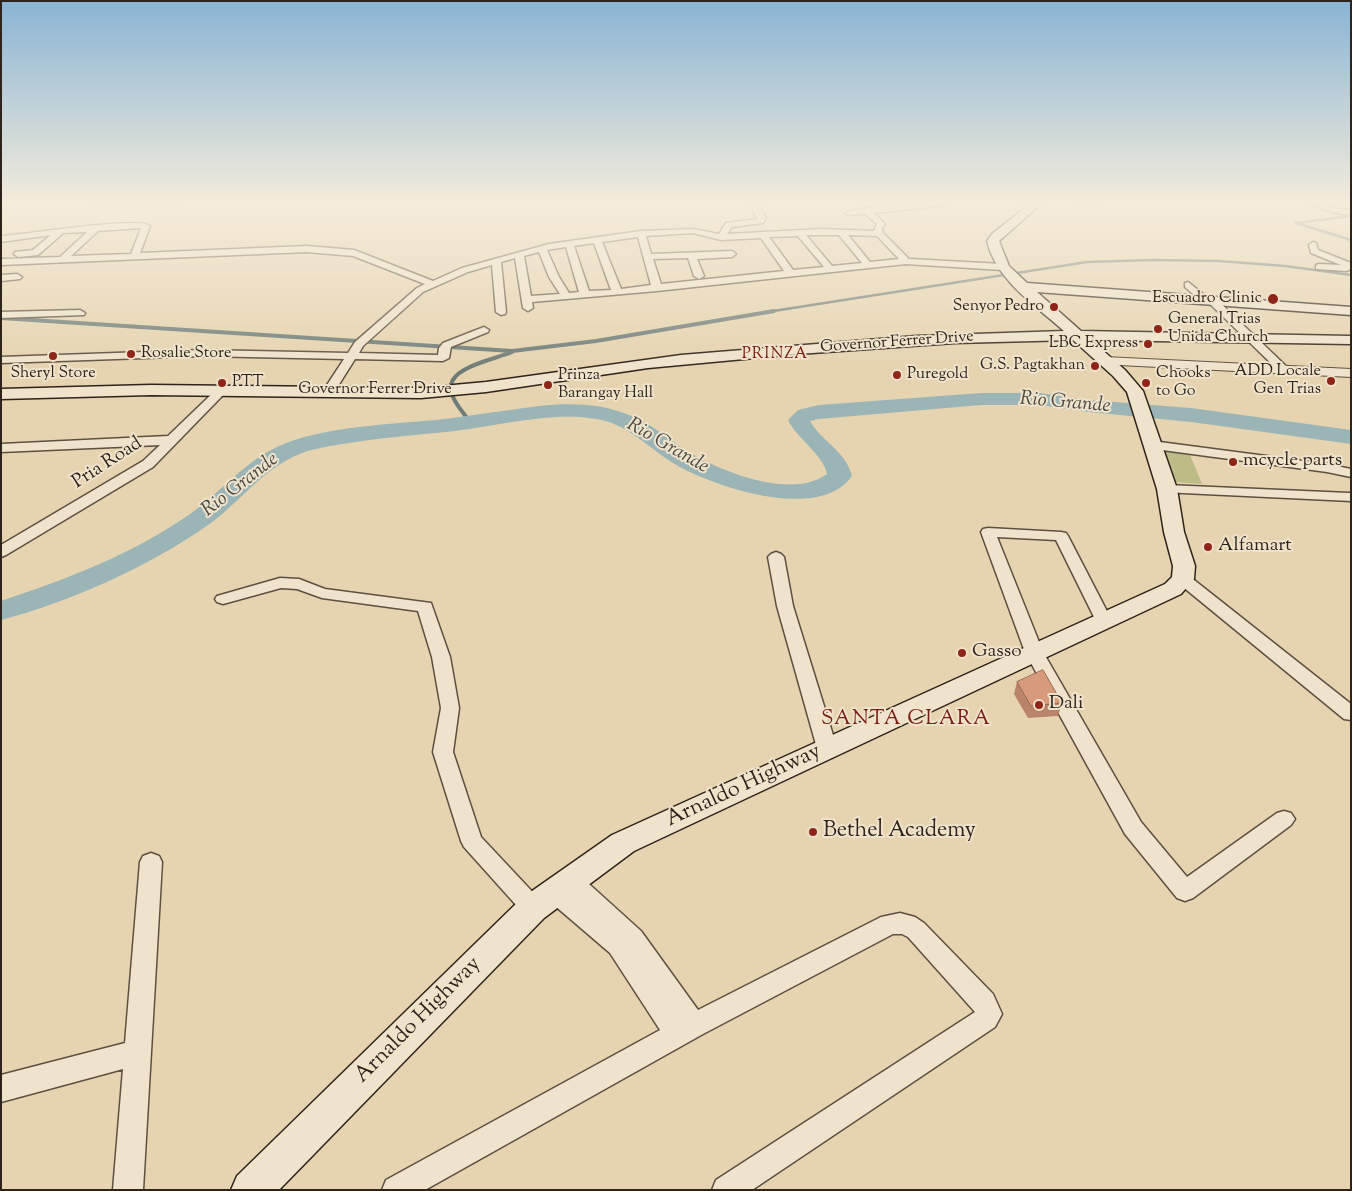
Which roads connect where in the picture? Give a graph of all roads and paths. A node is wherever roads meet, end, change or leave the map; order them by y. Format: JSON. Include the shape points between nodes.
{"nodes":[{"id":1,"x":51,"y":260,"type":"edge"},
{"id":2,"x":374,"y":260,"type":"edge"},
{"id":3,"x":496,"y":260,"type":"joint"},
{"id":4,"x":520,"y":260,"type":"edge"},
{"id":5,"x":547,"y":260,"type":"edge"},
{"id":6,"x":574,"y":260,"type":"edge"},
{"id":7,"x":605,"y":260,"type":"edge"},
{"id":8,"x":649,"y":260,"type":"edge"},
{"id":9,"x":681,"y":260,"type":"edge"},
{"id":10,"x":693,"y":260,"type":"edge"},
{"id":11,"x":709,"y":260,"type":"edge"},
{"id":12,"x":736,"y":260,"type":"edge"},
{"id":13,"x":780,"y":260,"type":"edge"},
{"id":14,"x":822,"y":260,"type":"edge"},
{"id":15,"x":863,"y":260,"type":"edge"},
{"id":16,"x":1000,"y":260,"type":"edge"},
{"id":17,"x":1334,"y":260,"type":"edge"},
{"id":18,"x":903,"y":261,"type":"junction"},
{"id":19,"x":1,"y":262,"type":"edge"},
{"id":20,"x":738,"y":264,"type":"junction"},
{"id":21,"x":868,"y":265,"type":"junction"},
{"id":22,"x":1351,"y":267,"type":"edge"},
{"id":23,"x":1318,"y":268,"type":"dead end"},
{"id":24,"x":830,"y":269,"type":"junction"},
{"id":25,"x":790,"y":273,"type":"junction"},
{"id":26,"x":1009,"y":274,"type":"junction"},
{"id":27,"x":699,"y":276,"type":"dead end"},
{"id":28,"x":866,"y":276,"type":"dead end"},
{"id":29,"x":17,"y":277,"type":"dead end"},
{"id":30,"x":1,"y":278,"type":"edge"},
{"id":31,"x":433,"y":284,"type":"junction"},
{"id":32,"x":1188,"y":285,"type":"dead end"},
{"id":33,"x":657,"y":288,"type":"junction"},
{"id":34,"x":617,"y":292,"type":"junction"},
{"id":35,"x":585,"y":295,"type":"junction"},
{"id":36,"x":566,"y":296,"type":"junction"},
{"id":37,"x":1208,"y":300,"type":"junction"},
{"id":38,"x":1351,"y":311,"type":"edge"},
{"id":39,"x":501,"y":312,"type":"dead end"},
{"id":40,"x":80,"y":313,"type":"dead end"},
{"id":41,"x":1,"y":315,"type":"edge"},
{"id":42,"x":484,"y":330,"type":"dead end"},
{"id":43,"x":1076,"y":335,"type":"junction"},
{"id":44,"x":1250,"y":338,"type":"junction"},
{"id":45,"x":363,"y":340,"type":"joint"},
{"id":46,"x":1351,"y":340,"type":"edge"},
{"id":47,"x":350,"y":355,"type":"junction"},
{"id":48,"x":1,"y":360,"type":"edge"},
{"id":49,"x":1105,"y":361,"type":"junction"},
{"id":50,"x":1284,"y":370,"type":"junction"},
{"id":51,"x":1351,"y":373,"type":"edge"},
{"id":52,"x":222,"y":390,"type":"junction"},
{"id":53,"x":329,"y":390,"type":"junction"},
{"id":54,"x":1,"y":394,"type":"edge"},
{"id":55,"x":1149,"y":435,"type":"junction"},
{"id":56,"x":174,"y":440,"type":"junction"},
{"id":57,"x":2,"y":449,"type":"edge"},
{"id":58,"x":1327,"y":468,"type":"junction"},
{"id":59,"x":1351,"y":473,"type":"edge"},
{"id":60,"x":1167,"y":489,"type":"junction"},
{"id":61,"x":1350,"y":498,"type":"edge"},
{"id":62,"x":1,"y":552,"type":"edge"},
{"id":63,"x":776,"y":556,"type":"dead end"},
{"id":64,"x":1183,"y":579,"type":"junction"},
{"id":65,"x":223,"y":599,"type":"dead end"},
{"id":66,"x":1104,"y":622,"type":"junction"},
{"id":67,"x":1034,"y":652,"type":"junction"},
{"id":68,"x":1351,"y":714,"type":"edge"},
{"id":69,"x":827,"y":748,"type":"junction"},
{"id":70,"x":1284,"y":819,"type":"dead end"},
{"id":71,"x":151,"y":862,"type":"dead end"},
{"id":72,"x":553,"y":894,"type":"junction"},
{"id":73,"x":686,"y":1029,"type":"junction"},
{"id":74,"x":138,"y":1052,"type":"junction"},
{"id":75,"x":1,"y":1089,"type":"edge"},
{"id":76,"x":128,"y":1190,"type":"edge"},
{"id":77,"x":251,"y":1190,"type":"edge"},
{"id":78,"x":396,"y":1190,"type":"edge"},
{"id":79,"x":726,"y":1190,"type":"edge"}],
"edges":[{"from":1,"to":19,"type":"street"},
{"from":2,"to":31,"type":"street"},
{"from":3,"to":31,"type":"street"},
{"from":3,"to":39,"type":"street"},
{"from":4,"to":36,"type":"street","via":[[527,303]]},
{"from":5,"to":36,"type":"street"},
{"from":6,"to":35,"type":"street"},
{"from":7,"to":34,"type":"street"},
{"from":8,"to":33,"type":"street"},
{"from":9,"to":20,"type":"street"},
{"from":10,"to":27,"type":"street"},
{"from":11,"to":20,"type":"street"},
{"from":12,"to":20,"type":"street"},
{"from":13,"to":25,"type":"street"},
{"from":14,"to":24,"type":"street"},
{"from":15,"to":21,"type":"street"},
{"from":16,"to":26,"type":"main road"},
{"from":17,"to":22,"type":"street"},
{"from":18,"to":21,"type":"street"},
{"from":18,"to":26,"type":"street"},
{"from":18,"to":28,"type":"street","via":[[906,270]]},
{"from":20,"to":25,"type":"street"},
{"from":20,"to":33,"type":"street"},
{"from":21,"to":24,"type":"street"},
{"from":22,"to":23,"type":"street"},
{"from":24,"to":25,"type":"street"},
{"from":26,"to":37,"type":"main road"},
{"from":26,"to":43,"type":"main road"},
{"from":29,"to":30,"type":"street"},
{"from":31,"to":45,"type":"street","via":[[416,294]]},
{"from":32,"to":37,"type":"street"},
{"from":33,"to":34,"type":"street"},
{"from":34,"to":35,"type":"street"},
{"from":35,"to":36,"type":"street"},
{"from":37,"to":38,"type":"main road"},
{"from":37,"to":44,"type":"street"},
{"from":40,"to":41,"type":"street"},
{"from":42,"to":47,"type":"street","via":[[445,347],[443,358]]},
{"from":43,"to":44,"type":"main road","name":"Governor Ferrer Drive"},
{"from":43,"to":49,"type":"main road"},
{"from":43,"to":53,"type":"main road","name":"Governor Ferrer Drive","via":[[889,343],[630,364],[456,391]]},
{"from":44,"to":46,"type":"main road","name":"Governor Ferrer Drive"},
{"from":44,"to":50,"type":"street"},
{"from":45,"to":47,"type":"street"},
{"from":47,"to":48,"type":"street","via":[[192,354]]},
{"from":47,"to":53,"type":"street"},
{"from":49,"to":50,"type":"street"},
{"from":49,"to":55,"type":"main road","via":[[1135,391]]},
{"from":50,"to":51,"type":"street"},
{"from":52,"to":53,"type":"main road","name":"Governor Ferrer Drive"},
{"from":52,"to":54,"type":"main road","name":"Governor Ferrer Drive"},
{"from":52,"to":56,"type":"street","name":"Pria Road"},
{"from":55,"to":58,"type":"street"},
{"from":55,"to":60,"type":"main road"},
{"from":56,"to":57,"type":"street"},
{"from":56,"to":62,"type":"street","name":"Pria Road","via":[[148,464]]},
{"from":58,"to":59,"type":"street"},
{"from":58,"to":61,"type":"street"},
{"from":60,"to":61,"type":"street"},
{"from":60,"to":64,"type":"main road","via":[[1184,566]]},
{"from":63,"to":69,"type":"street","via":[[784,606]]},
{"from":64,"to":66,"type":"main road","name":"Arnaldo Highway","via":[[1173,589]]},
{"from":64,"to":68,"type":"street"},
{"from":65,"to":72,"type":"street","via":[[280,583],[299,584],[322,593],[425,607],[441,657],[450,708],[443,752],[472,841]]},
{"from":66,"to":67,"type":"main road","name":"Arnaldo Highway"},
{"from":66,"to":67,"type":"street","via":[[1061,536],[988,532]]},
{"from":67,"to":69,"type":"main road","name":"Arnaldo Highway"},
{"from":67,"to":70,"type":"street","via":[[1132,828],[1184,891]]},
{"from":69,"to":72,"type":"main road","name":"Arnaldo Highway","via":[[622,843]]},
{"from":71,"to":74,"type":"street"},
{"from":72,"to":73,"type":"street","via":[[625,942]]},
{"from":72,"to":77,"type":"main road","name":"Arnaldo Highway"},
{"from":73,"to":78,"type":"street"},
{"from":73,"to":79,"type":"street","via":[[889,924],[899,922],[908,923],[916,930],[984,1002],[989,1014]]},
{"from":74,"to":75,"type":"street"},
{"from":74,"to":76,"type":"street"}]}
